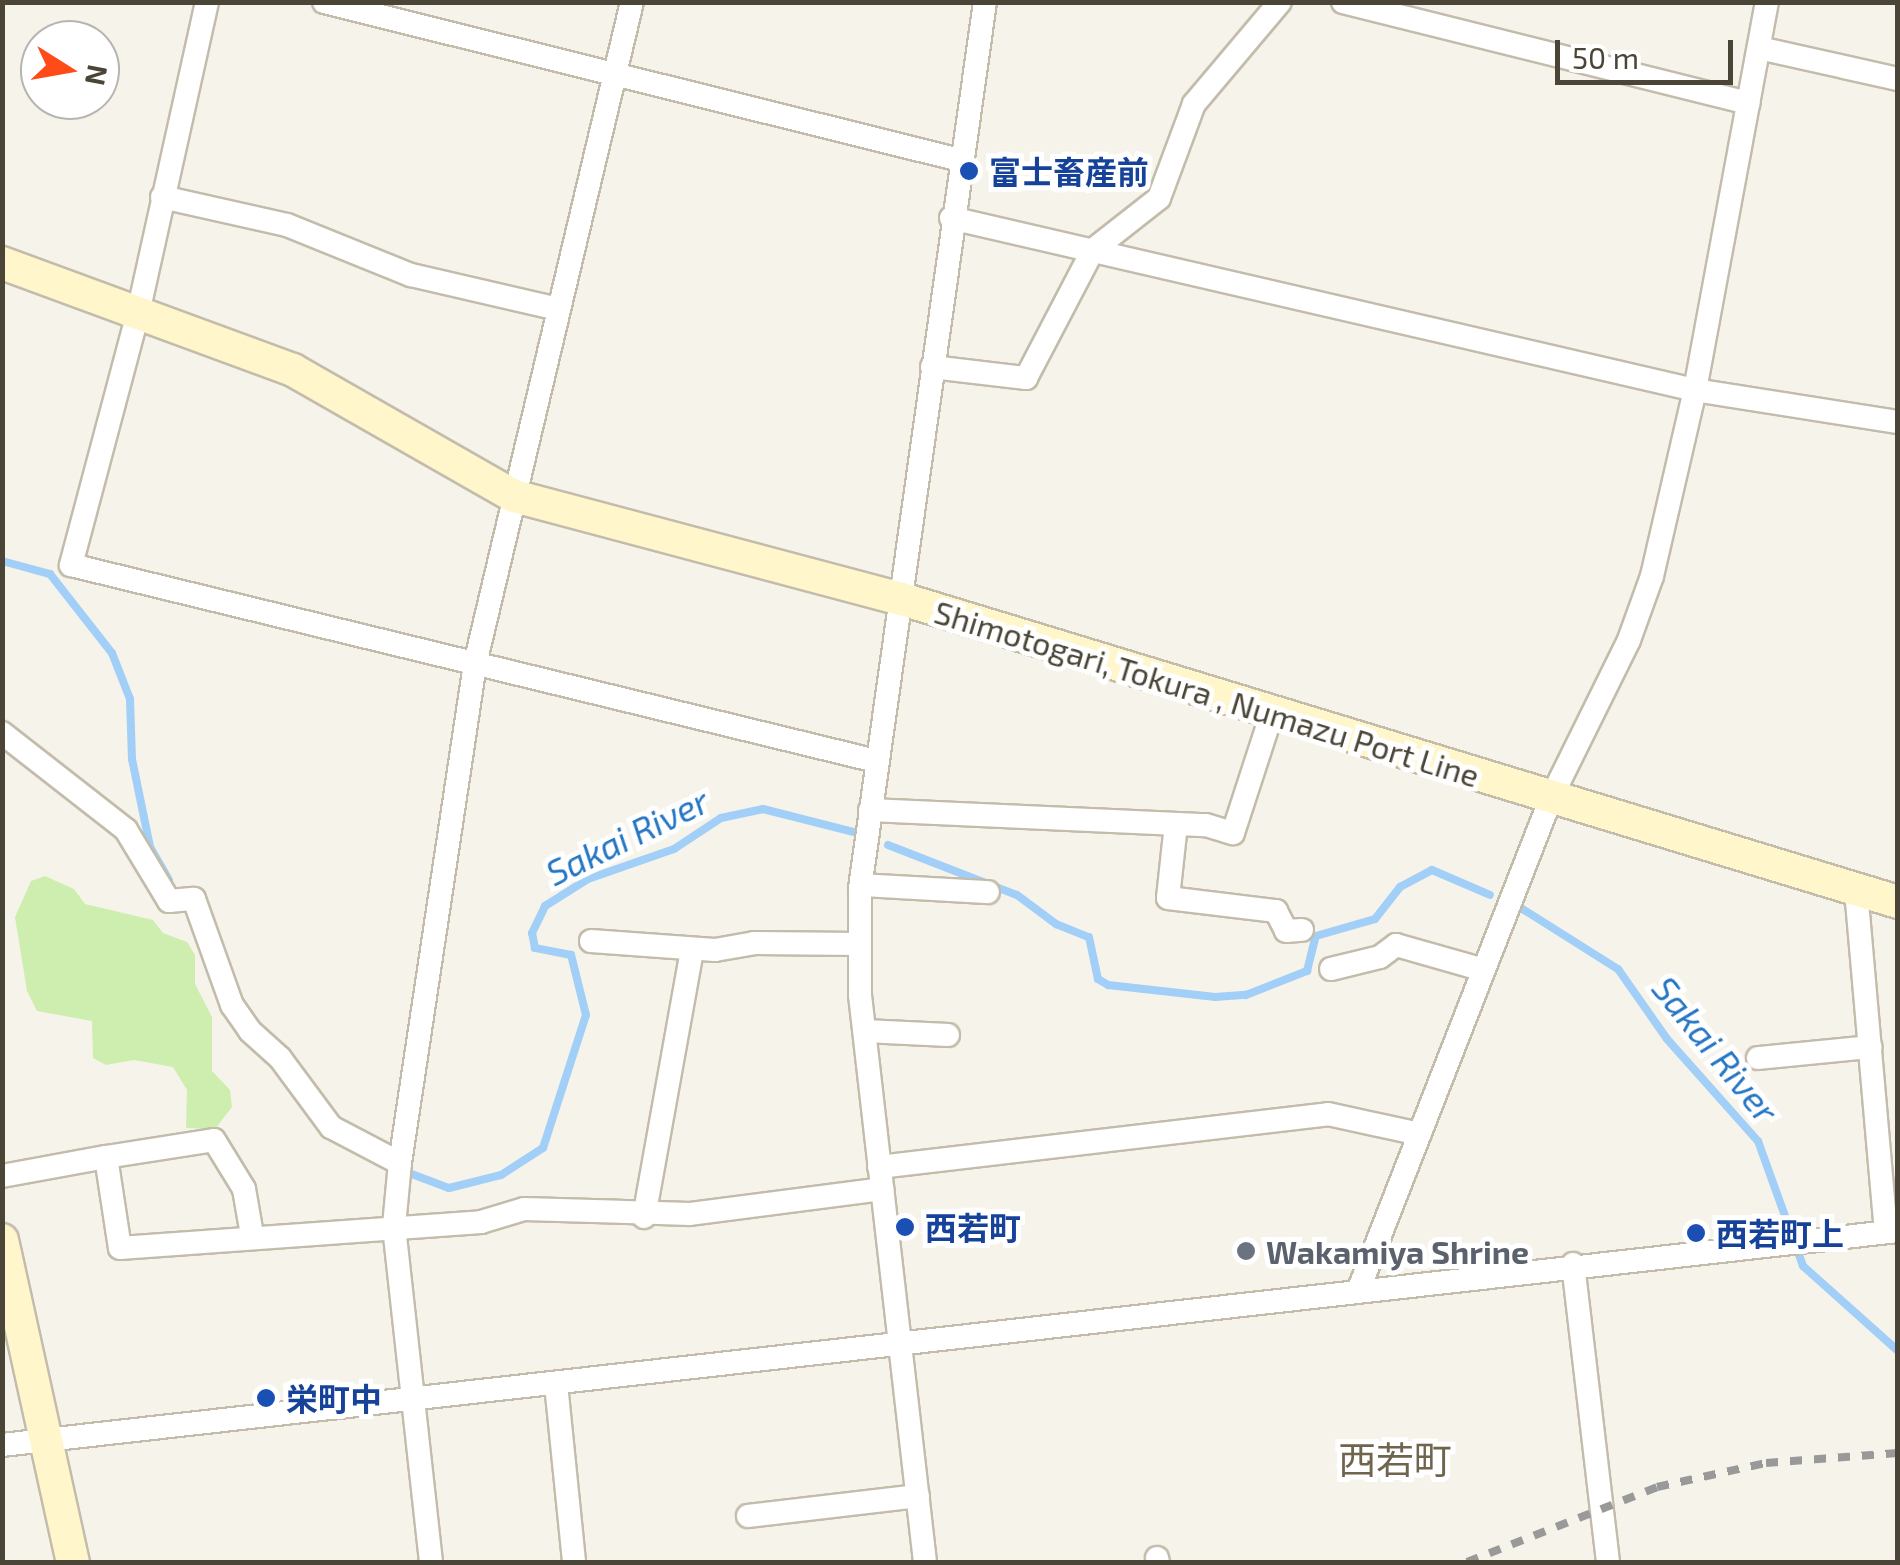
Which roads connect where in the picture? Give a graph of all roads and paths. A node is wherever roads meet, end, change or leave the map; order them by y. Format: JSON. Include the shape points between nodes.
{"nodes":[{"id":1,"x":206,"y":2,"type":"edge"},
{"id":2,"x":324,"y":2,"type":"edge"},
{"id":3,"x":632,"y":2,"type":"edge"},
{"id":4,"x":985,"y":2,"type":"edge"},
{"id":5,"x":1280,"y":2,"type":"edge"},
{"id":6,"x":1344,"y":2,"type":"edge"},
{"id":7,"x":1768,"y":2,"type":"edge"},
{"id":8,"x":1759,"y":48,"type":"junction"},
{"id":9,"x":615,"y":71,"type":"junction"},
{"id":10,"x":1898,"y":79,"type":"edge"},
{"id":11,"x":1749,"y":103,"type":"junction"},
{"id":12,"x":960,"y":160,"type":"junction"},
{"id":13,"x":162,"y":197,"type":"junction"},
{"id":14,"x":952,"y":218,"type":"junction"},
{"id":15,"x":1092,"y":250,"type":"junction"},
{"id":16,"x":2,"y":263,"type":"edge"},
{"id":17,"x":558,"y":309,"type":"junction"},
{"id":18,"x":138,"y":312,"type":"junction"},
{"id":19,"x":932,"y":368,"type":"junction"},
{"id":20,"x":1695,"y":390,"type":"junction"},
{"id":21,"x":1898,"y":422,"type":"edge"},
{"id":22,"x":514,"y":496,"type":"junction"},
{"id":23,"x":902,"y":598,"type":"junction"},
{"id":24,"x":475,"y":664,"type":"junction"},
{"id":25,"x":1272,"y":714,"type":"junction"},
{"id":26,"x":2,"y":733,"type":"edge"},
{"id":27,"x":876,"y":761,"type":"junction"},
{"id":28,"x":1551,"y":798,"type":"junction"},
{"id":29,"x":870,"y":810,"type":"junction"},
{"id":30,"x":1176,"y":824,"type":"junction"},
{"id":31,"x":861,"y":884,"type":"junction"},
{"id":32,"x":1856,"y":890,"type":"junction"},
{"id":33,"x":988,"y":892,"type":"dead end"},
{"id":34,"x":1898,"y":902,"type":"edge"},
{"id":35,"x":1302,"y":930,"type":"dead end"},
{"id":36,"x":590,"y":940,"type":"dead end"},
{"id":37,"x":860,"y":944,"type":"junction"},
{"id":38,"x":692,"y":948,"type":"junction"},
{"id":39,"x":1331,"y":970,"type":"dead end"},
{"id":40,"x":1484,"y":970,"type":"junction"},
{"id":41,"x":864,"y":1031,"type":"junction"},
{"id":42,"x":948,"y":1035,"type":"dead end"},
{"id":43,"x":1870,"y":1048,"type":"junction"},
{"id":44,"x":1758,"y":1058,"type":"dead end"},
{"id":45,"x":1420,"y":1134,"type":"junction"},
{"id":46,"x":106,"y":1156,"type":"junction"},
{"id":47,"x":400,"y":1163,"type":"junction"},
{"id":48,"x":2,"y":1176,"type":"edge"},
{"id":49,"x":880,"y":1178,"type":"junction"},
{"id":50,"x":644,"y":1217,"type":"junction"},
{"id":51,"x":394,"y":1226,"type":"junction"},
{"id":52,"x":1892,"y":1232,"type":"edge"},
{"id":53,"x":252,"y":1236,"type":"junction"},
{"id":54,"x":2,"y":1240,"type":"edge"},
{"id":55,"x":1573,"y":1264,"type":"junction"},
{"id":56,"x":1359,"y":1289,"type":"junction"},
{"id":57,"x":900,"y":1342,"type":"junction"},
{"id":58,"x":556,"y":1384,"type":"junction"},
{"id":59,"x":413,"y":1401,"type":"junction"},
{"id":60,"x":47,"y":1441,"type":"junction"},
{"id":61,"x":2,"y":1446,"type":"edge"},
{"id":62,"x":918,"y":1496,"type":"junction"},
{"id":63,"x":748,"y":1516,"type":"dead end"},
{"id":64,"x":73,"y":1562,"type":"edge"},
{"id":65,"x":432,"y":1562,"type":"edge"},
{"id":66,"x":574,"y":1562,"type":"edge"},
{"id":67,"x":926,"y":1562,"type":"edge"},
{"id":68,"x":1608,"y":1562,"type":"edge"}],
"edges":[{"from":1,"to":13,"type":"street"},
{"from":2,"to":9,"type":"street"},
{"from":3,"to":9,"type":"street"},
{"from":4,"to":12,"type":"street"},
{"from":5,"to":15,"type":"street","via":[[1194,104],[1159,198]]},
{"from":6,"to":11,"type":"street"},
{"from":7,"to":8,"type":"street"},
{"from":8,"to":10,"type":"street"},
{"from":8,"to":11,"type":"street"},
{"from":9,"to":12,"type":"street"},
{"from":9,"to":17,"type":"street"},
{"from":11,"to":20,"type":"street"},
{"from":12,"to":14,"type":"street"},
{"from":13,"to":17,"type":"street","via":[[287,225],[411,275]]},
{"from":13,"to":18,"type":"street"},
{"from":14,"to":15,"type":"street"},
{"from":14,"to":19,"type":"street"},
{"from":15,"to":19,"type":"street","via":[[1026,378]]},
{"from":15,"to":20,"type":"street"},
{"from":16,"to":18,"type":"main road","name":"Shimotogari, Tokura , Numazu Port Line"},
{"from":17,"to":22,"type":"street"},
{"from":18,"to":22,"type":"main road","name":"Shimotogari, Tokura , Numazu Port Line","via":[[294,370]]},
{"from":18,"to":24,"type":"street","via":[[71,565]]},
{"from":19,"to":23,"type":"street"},
{"from":20,"to":21,"type":"street"},
{"from":20,"to":28,"type":"street","via":[[1652,576],[1629,640]]},
{"from":22,"to":23,"type":"main road","name":"Shimotogari, Tokura , Numazu Port Line"},
{"from":22,"to":24,"type":"street"},
{"from":23,"to":25,"type":"main road","name":"Shimotogari, Tokura , Numazu Port Line"},
{"from":23,"to":27,"type":"street"},
{"from":24,"to":27,"type":"street"},
{"from":24,"to":47,"type":"street"},
{"from":25,"to":28,"type":"main road","name":"Shimotogari, Tokura , Numazu Port Line"},
{"from":25,"to":30,"type":"street","via":[[1233,833]]},
{"from":26,"to":47,"type":"street","via":[[126,830],[169,901],[194,899],[232,1005],[250,1030],[280,1058],[331,1128]]},
{"from":27,"to":29,"type":"street"},
{"from":28,"to":32,"type":"main road","name":"Shimotogari, Tokura , Numazu Port Line"},
{"from":28,"to":40,"type":"street"},
{"from":29,"to":30,"type":"street"},
{"from":29,"to":31,"type":"street"},
{"from":30,"to":35,"type":"street","via":[[1168,898],[1276,911],[1286,931]]},
{"from":31,"to":33,"type":"street"},
{"from":31,"to":37,"type":"street"},
{"from":32,"to":34,"type":"main road","name":"Shimotogari, Tokura , Numazu Port Line"},
{"from":32,"to":43,"type":"street"},
{"from":36,"to":38,"type":"street"},
{"from":37,"to":38,"type":"street"},
{"from":37,"to":41,"type":"street"},
{"from":38,"to":50,"type":"street"},
{"from":39,"to":40,"type":"street","via":[[1380,957],[1396,945]]},
{"from":40,"to":45,"type":"street"},
{"from":41,"to":42,"type":"street"},
{"from":41,"to":49,"type":"street"},
{"from":43,"to":44,"type":"street"},
{"from":43,"to":52,"type":"street"},
{"from":45,"to":49,"type":"street","via":[[1328,1114]]},
{"from":45,"to":56,"type":"street"},
{"from":46,"to":48,"type":"street"},
{"from":46,"to":53,"type":"street","via":[[214,1140],[244,1189]]},
{"from":46,"to":53,"type":"street","via":[[120,1248]]},
{"from":47,"to":51,"type":"street"},
{"from":49,"to":50,"type":"street"},
{"from":49,"to":57,"type":"street"},
{"from":50,"to":51,"type":"street","via":[[524,1210],[481,1222]]},
{"from":51,"to":53,"type":"street"},
{"from":51,"to":59,"type":"street"},
{"from":52,"to":55,"type":"street"},
{"from":54,"to":60,"type":"main road"},
{"from":55,"to":56,"type":"street"},
{"from":55,"to":68,"type":"street"},
{"from":56,"to":57,"type":"street"},
{"from":57,"to":58,"type":"street"},
{"from":57,"to":62,"type":"street"},
{"from":58,"to":59,"type":"street"},
{"from":58,"to":66,"type":"street"},
{"from":59,"to":60,"type":"street"},
{"from":59,"to":65,"type":"street"},
{"from":60,"to":61,"type":"street"},
{"from":60,"to":64,"type":"main road"},
{"from":62,"to":63,"type":"street"},
{"from":62,"to":67,"type":"street"}]}
